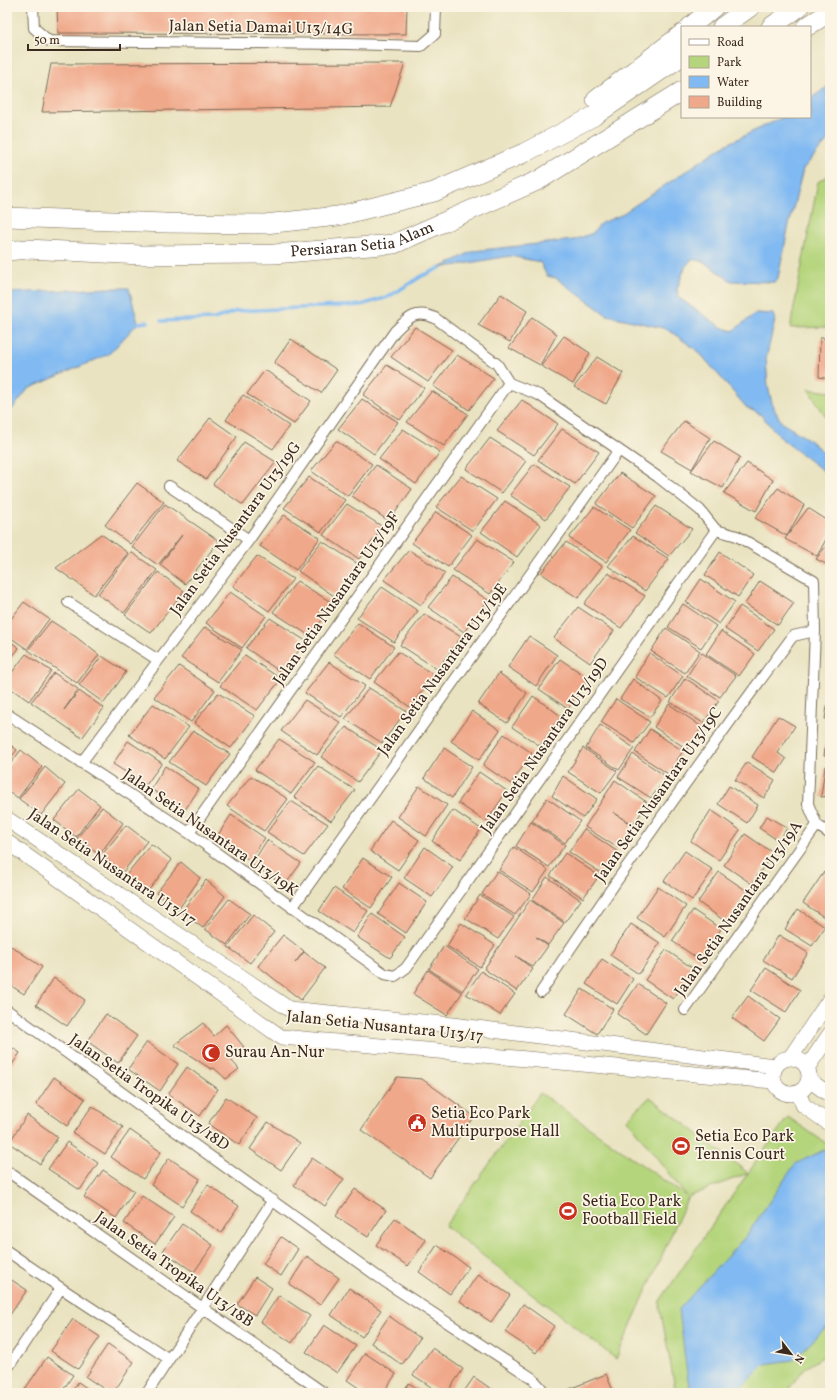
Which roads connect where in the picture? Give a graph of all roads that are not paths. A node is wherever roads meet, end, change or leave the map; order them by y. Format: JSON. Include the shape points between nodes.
{"nodes":[{"id":1,"x":33,"y":7,"type":"edge"},
{"id":2,"x":436,"y":7,"type":"edge"},
{"id":3,"x":714,"y":7,"type":"edge"},
{"id":4,"x":750,"y":7,"type":"edge"},
{"id":5,"x":799,"y":7,"type":"edge"},
{"id":6,"x":830,"y":12,"type":"edge"},
{"id":7,"x":691,"y":26,"type":"edge"},
{"id":8,"x":723,"y":26,"type":"edge"},
{"id":9,"x":772,"y":26,"type":"edge"},
{"id":10,"x":808,"y":26,"type":"edge"},
{"id":11,"x":681,"y":35,"type":"edge"},
{"id":12,"x":681,"y":57,"type":"edge"},
{"id":13,"x":679,"y":94,"type":"edge"},
{"id":14,"x":524,"y":153,"type":"junction"},
{"id":15,"x":7,"y":217,"type":"edge"},
{"id":16,"x":7,"y":251,"type":"edge"},
{"id":17,"x":509,"y":383,"type":"junction"},
{"id":18,"x":619,"y":450,"type":"junction"},
{"id":19,"x":169,"y":486,"type":"dead end"},
{"id":20,"x":716,"y":530,"type":"junction"},
{"id":21,"x":249,"y":540,"type":"junction"},
{"id":22,"x":68,"y":602,"type":"dead end"},
{"id":23,"x":814,"y":631,"type":"junction"},
{"id":24,"x":158,"y":660,"type":"junction"},
{"id":25,"x":7,"y":714,"type":"edge"},
{"id":26,"x":81,"y":763,"type":"junction"},
{"id":27,"x":7,"y":819,"type":"edge"},
{"id":28,"x":817,"y":825,"type":"junction"},
{"id":29,"x":189,"y":833,"type":"junction"},
{"id":30,"x":830,"y":834,"type":"edge"},
{"id":31,"x":7,"y":842,"type":"edge"},
{"id":32,"x":292,"y":908,"type":"junction"},
{"id":33,"x":395,"y":976,"type":"joint"},
{"id":34,"x":541,"y":992,"type":"dead end"},
{"id":35,"x":830,"y":999,"type":"edge"},
{"id":36,"x":7,"y":1010,"type":"edge"},
{"id":37,"x":685,"y":1010,"type":"dead end"},
{"id":38,"x":830,"y":1034,"type":"edge"},
{"id":39,"x":790,"y":1058,"type":"junction"},
{"id":40,"x":775,"y":1066,"type":"junction"},
{"id":41,"x":808,"y":1074,"type":"junction"},
{"id":42,"x":773,"y":1081,"type":"junction"},
{"id":43,"x":799,"y":1093,"type":"junction"},
{"id":44,"x":830,"y":1095,"type":"edge"},
{"id":45,"x":830,"y":1124,"type":"edge"},
{"id":46,"x":7,"y":1171,"type":"edge"},
{"id":47,"x":273,"y":1200,"type":"junction"},
{"id":48,"x":7,"y":1250,"type":"edge"},
{"id":49,"x":61,"y":1288,"type":"junction"},
{"id":50,"x":204,"y":1308,"type":"junction"},
{"id":51,"x":169,"y":1359,"type":"junction"},
{"id":52,"x":7,"y":1369,"type":"edge"},
{"id":53,"x":147,"y":1393,"type":"edge"},
{"id":54,"x":324,"y":1393,"type":"edge"},
{"id":55,"x":544,"y":1393,"type":"edge"}],
"edges":[{"from":1,"to":2,"type":"street","name":"Jalan Setia Damai U13/14G","via":[[34,28],[49,41],[421,46],[435,34]]},
{"from":3,"to":7,"type":"highway"},
{"from":4,"to":8,"type":"highway"},
{"from":5,"to":9,"type":"highway"},
{"from":6,"to":10,"type":"highway"},
{"from":11,"to":14,"type":"highway"},
{"from":12,"to":14,"type":"highway","name":"Persiaran Setia Alam","via":[[594,116]]},
{"from":13,"to":16,"type":"highway","name":"Persiaran Setia Alam","via":[[539,180],[394,244],[274,254],[142,255],[28,249]]},
{"from":14,"to":15,"type":"highway","name":"Persiaran Setia Alam","via":[[434,192],[330,217],[265,224]]},
{"from":17,"to":18,"type":"street","via":[[539,395]]},
{"from":17,"to":21,"type":"street","name":"Jalan Setia Nusantara U13/19G","via":[[497,364],[435,318],[426,314],[416,314],[395,331]]},
{"from":17,"to":29,"type":"street","name":"Jalan Setia Nusantara U13/19F"},
{"from":18,"to":20,"type":"street","via":[[700,510]]},
{"from":18,"to":32,"type":"street","name":"Jalan Setia Nusantara U13/19E"},
{"from":19,"to":21,"type":"street"},
{"from":20,"to":23,"type":"street","name":"Jalan Setia Nusantara U13/19A","via":[[737,536],[814,581]]},
{"from":20,"to":33,"type":"street","name":"Jalan Setia Nusantara U13/19D","via":[[406,968]]},
{"from":21,"to":24,"type":"street","name":"Jalan Setia Nusantara U13/19G"},
{"from":22,"to":24,"type":"street"},
{"from":23,"to":28,"type":"street","name":"Jalan Setia Nusantara U13/19A","via":[[808,804]]},
{"from":23,"to":34,"type":"street","name":"Jalan Setia Nusantara U13/19C","via":[[793,636],[599,906]]},
{"from":24,"to":26,"type":"street","name":"Jalan Setia Nusantara U13/19G"},
{"from":25,"to":26,"type":"street","name":"Jalan Setia Nusantara U13/19K"},
{"from":26,"to":29,"type":"street","name":"Jalan Setia Nusantara U13/19K"},
{"from":27,"to":40,"type":"main road","name":"Jalan Setia Nusantara U13/17","via":[[289,1009],[453,1025]]},
{"from":28,"to":30,"type":"street","name":"Jalan Setia Nusantara U13/19A"},
{"from":28,"to":37,"type":"street","name":"Jalan Setia Nusantara U13/19A"},
{"from":29,"to":32,"type":"street","name":"Jalan Setia Nusantara U13/19K"},
{"from":31,"to":42,"type":"main road","name":"Jalan Setia Nusantara U13/17","via":[[281,1037]]},
{"from":32,"to":33,"type":"street","name":"Jalan Setia Nusantara U13/19K","via":[[385,974]]},
{"from":35,"to":39,"type":"main road"},
{"from":36,"to":47,"type":"street","name":"Jalan Setia Tropika U13/18D"},
{"from":38,"to":41,"type":"main road"},
{"from":39,"to":40,"type":"main road"},
{"from":39,"to":41,"type":"main road","via":[[798,1059]]},
{"from":40,"to":42,"type":"main road","via":[[772,1073]]},
{"from":41,"to":43,"type":"main road","via":[[805,1087]]},
{"from":41,"to":44,"type":"main road"},
{"from":42,"to":43,"type":"main road","via":[[776,1088],[783,1093]]},
{"from":43,"to":45,"type":"main road","via":[[804,1106]]},
{"from":46,"to":50,"type":"street","name":"Jalan Setia Tropika U13/18B"},
{"from":47,"to":50,"type":"street"},
{"from":47,"to":55,"type":"street","name":"Jalan Setia Tropika U13/18D","via":[[384,1280],[532,1378]]},
{"from":48,"to":49,"type":"street"},
{"from":49,"to":51,"type":"street"},
{"from":49,"to":52,"type":"street"},
{"from":50,"to":51,"type":"street"},
{"from":50,"to":54,"type":"street","name":"Jalan Setia Tropika U13/18B"},
{"from":51,"to":53,"type":"street"}]}
